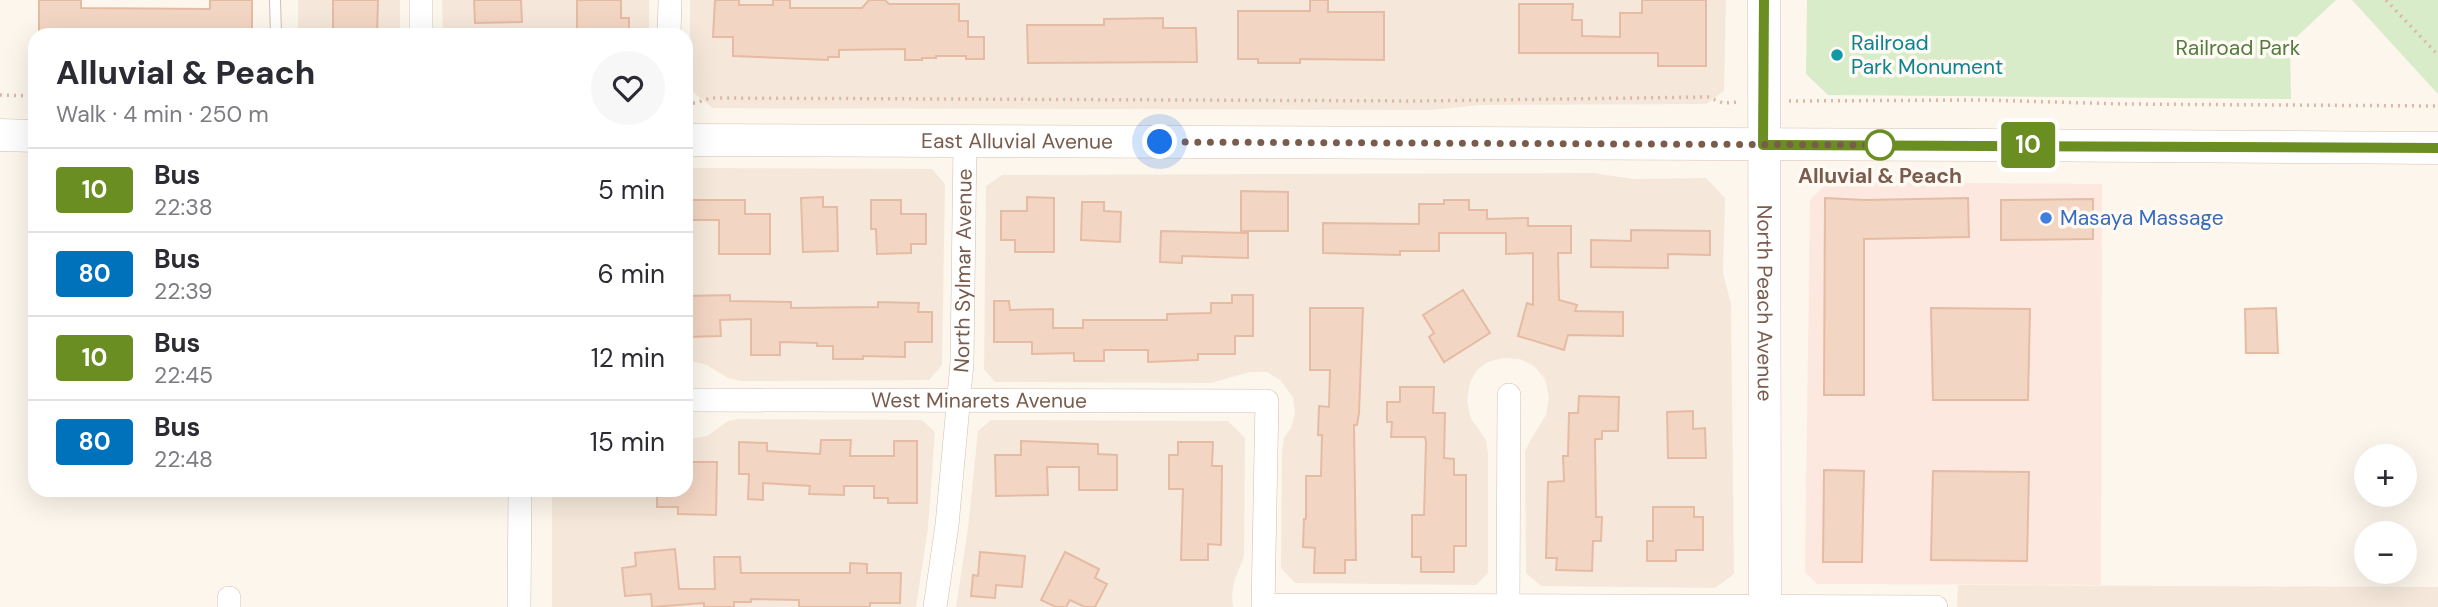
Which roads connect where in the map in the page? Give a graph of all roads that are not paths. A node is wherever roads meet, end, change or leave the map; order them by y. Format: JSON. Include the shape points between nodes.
{"nodes":[{"id":1,"x":275,"y":0,"type":"edge"},
{"id":2,"x":421,"y":0,"type":"edge"},
{"id":3,"x":670,"y":0,"type":"edge"},
{"id":4,"x":1764,"y":0,"type":"edge"},
{"id":5,"x":276,"y":28,"type":"edge"},
{"id":6,"x":421,"y":28,"type":"edge"},
{"id":7,"x":669,"y":28,"type":"edge"},
{"id":8,"x":0,"y":135,"type":"edge"},
{"id":9,"x":28,"y":136,"type":"edge"},
{"id":10,"x":693,"y":141,"type":"edge"},
{"id":11,"x":965,"y":142,"type":"junction"},
{"id":12,"x":1763,"y":145,"type":"junction"},
{"id":13,"x":2438,"y":148,"type":"edge"},
{"id":14,"x":1509,"y":396,"type":"dead end"},
{"id":15,"x":693,"y":400,"type":"edge"},
{"id":16,"x":959,"y":401,"type":"junction"},
{"id":17,"x":520,"y":497,"type":"edge"},
{"id":18,"x":1508,"y":606,"type":"edge"},
{"id":19,"x":519,"y":607,"type":"edge"},
{"id":20,"x":935,"y":607,"type":"edge"},
{"id":21,"x":1765,"y":607,"type":"edge"},
{"id":22,"x":1936,"y":607,"type":"edge"}],
"edges":[{"from":1,"to":5,"type":"lane"},
{"from":2,"to":6,"type":"street"},
{"from":3,"to":7,"type":"street"},
{"from":4,"to":12,"type":"street","name":"North Peach Avenue"},
{"from":8,"to":9,"type":"street"},
{"from":10,"to":11,"type":"street","name":"East Alluvial Avenue"},
{"from":11,"to":12,"type":"street","name":"East Alluvial Avenue"},
{"from":11,"to":16,"type":"street","name":"North Sylmar Avenue"},
{"from":12,"to":13,"type":"street","name":"East Alluvial Avenue"},
{"from":12,"to":21,"type":"street","name":"North Peach Avenue"},
{"from":14,"to":18,"type":"street"},
{"from":15,"to":16,"type":"street","name":"West Minarets Avenue"},
{"from":16,"to":18,"type":"street","name":"West Minarets Avenue","via":[[1267,401],[1263,605]]},
{"from":16,"to":20,"type":"street","name":"North Sylmar Avenue"},
{"from":17,"to":19,"type":"street"},
{"from":18,"to":21,"type":"street"},
{"from":21,"to":22,"type":"street"}]}
